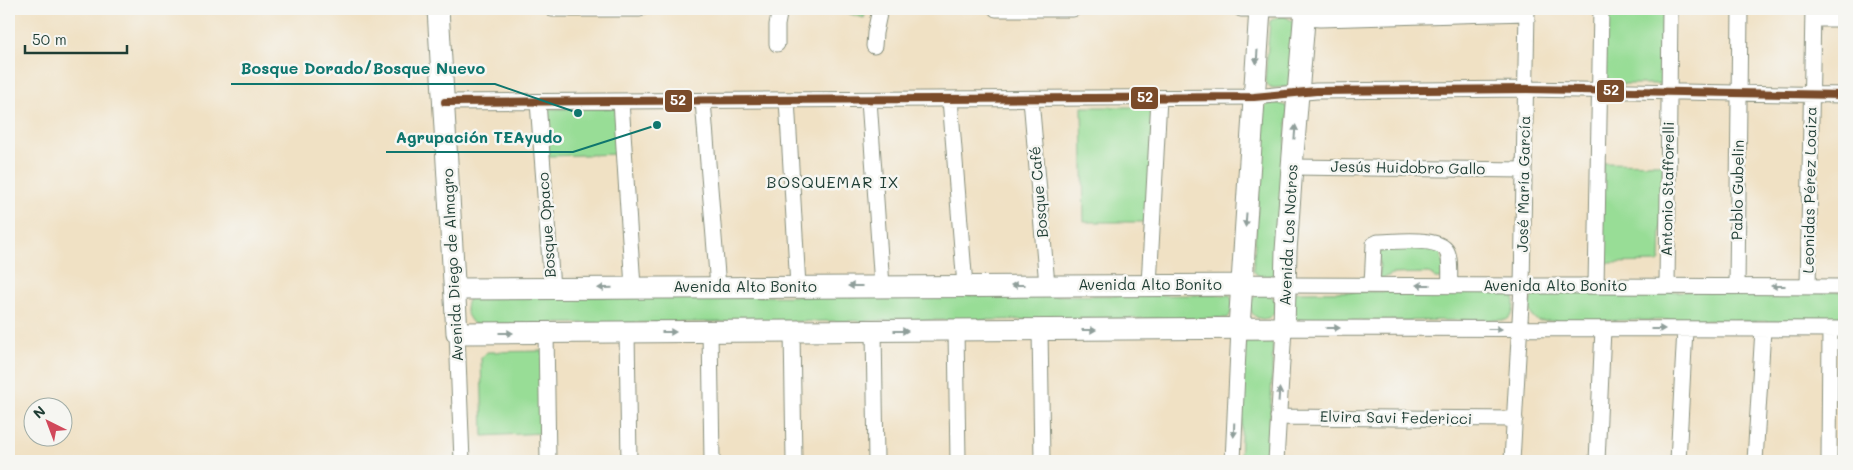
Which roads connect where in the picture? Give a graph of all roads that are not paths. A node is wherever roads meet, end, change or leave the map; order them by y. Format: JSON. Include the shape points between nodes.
{"nodes":[{"id":1,"x":438,"y":9,"type":"edge"},
{"id":2,"x":552,"y":9,"type":"edge"},
{"id":3,"x":640,"y":9,"type":"edge"},
{"id":4,"x":780,"y":9,"type":"edge"},
{"id":5,"x":880,"y":9,"type":"edge"},
{"id":6,"x":996,"y":9,"type":"edge"},
{"id":7,"x":1073,"y":9,"type":"edge"},
{"id":8,"x":1241,"y":9,"type":"edge"},
{"id":9,"x":1260,"y":9,"type":"edge"},
{"id":10,"x":1601,"y":9,"type":"edge"},
{"id":11,"x":1670,"y":9,"type":"edge"},
{"id":12,"x":1740,"y":9,"type":"edge"},
{"id":13,"x":1528,"y":11,"type":"edge"},
{"id":14,"x":1305,"y":12,"type":"edge"},
{"id":15,"x":1813,"y":14,"type":"edge"},
{"id":16,"x":1844,"y":19,"type":"edge"},
{"id":17,"x":777,"y":44,"type":"dead end"},
{"id":18,"x":874,"y":46,"type":"dead end"},
{"id":19,"x":1527,"y":89,"type":"junction"},
{"id":20,"x":1600,"y":91,"type":"junction"},
{"id":21,"x":1669,"y":92,"type":"junction"},
{"id":22,"x":1298,"y":93,"type":"junction"},
{"id":23,"x":1739,"y":94,"type":"junction"},
{"id":24,"x":1811,"y":94,"type":"junction"},
{"id":25,"x":1844,"y":95,"type":"edge"},
{"id":26,"x":1254,"y":97,"type":"junction"},
{"id":27,"x":1159,"y":98,"type":"junction"},
{"id":28,"x":950,"y":99,"type":"junction"},
{"id":29,"x":1031,"y":99,"type":"junction"},
{"id":30,"x":787,"y":100,"type":"junction"},
{"id":31,"x":869,"y":100,"type":"junction"},
{"id":32,"x":621,"y":101,"type":"junction"},
{"id":33,"x":703,"y":101,"type":"junction"},
{"id":34,"x":445,"y":102,"type":"junction"},
{"id":35,"x":538,"y":102,"type":"junction"},
{"id":36,"x":1292,"y":167,"type":"junction"},
{"id":37,"x":1524,"y":170,"type":"junction"},
{"id":38,"x":1047,"y":285,"type":"junction"},
{"id":39,"x":1149,"y":285,"type":"junction"},
{"id":40,"x":1242,"y":285,"type":"junction"},
{"id":41,"x":1285,"y":285,"type":"junction"},
{"id":42,"x":1372,"y":285,"type":"junction"},
{"id":43,"x":798,"y":286,"type":"junction"},
{"id":44,"x":882,"y":286,"type":"junction"},
{"id":45,"x":965,"y":286,"type":"junction"},
{"id":46,"x":1450,"y":286,"type":"junction"},
{"id":47,"x":1522,"y":286,"type":"junction"},
{"id":48,"x":1596,"y":286,"type":"junction"},
{"id":49,"x":1667,"y":286,"type":"junction"},
{"id":50,"x":1737,"y":286,"type":"junction"},
{"id":51,"x":1808,"y":286,"type":"junction"},
{"id":52,"x":718,"y":287,"type":"junction"},
{"id":53,"x":1844,"y":287,"type":"edge"},
{"id":54,"x":552,"y":288,"type":"junction"},
{"id":55,"x":633,"y":288,"type":"junction"},
{"id":56,"x":455,"y":289,"type":"junction"},
{"id":57,"x":1239,"y":328,"type":"junction"},
{"id":58,"x":1284,"y":328,"type":"junction"},
{"id":59,"x":1520,"y":328,"type":"junction"},
{"id":60,"x":1603,"y":329,"type":"junction"},
{"id":61,"x":1685,"y":329,"type":"junction"},
{"id":62,"x":1762,"y":329,"type":"junction"},
{"id":63,"x":1837,"y":329,"type":"edge"},
{"id":64,"x":956,"y":330,"type":"junction"},
{"id":65,"x":1040,"y":330,"type":"junction"},
{"id":66,"x":792,"y":331,"type":"junction"},
{"id":67,"x":874,"y":331,"type":"junction"},
{"id":68,"x":627,"y":332,"type":"junction"},
{"id":69,"x":710,"y":332,"type":"junction"},
{"id":70,"x":457,"y":333,"type":"junction"},
{"id":71,"x":546,"y":333,"type":"junction"},
{"id":72,"x":1278,"y":417,"type":"junction"},
{"id":73,"x":1515,"y":419,"type":"junction"},
{"id":74,"x":462,"y":461,"type":"edge"},
{"id":75,"x":548,"y":461,"type":"edge"},
{"id":76,"x":629,"y":461,"type":"edge"},
{"id":77,"x":712,"y":461,"type":"edge"},
{"id":78,"x":794,"y":461,"type":"edge"},
{"id":79,"x":876,"y":461,"type":"edge"},
{"id":80,"x":958,"y":461,"type":"edge"},
{"id":81,"x":1042,"y":461,"type":"edge"},
{"id":82,"x":1233,"y":461,"type":"edge"},
{"id":83,"x":1276,"y":461,"type":"edge"},
{"id":84,"x":1512,"y":461,"type":"edge"},
{"id":85,"x":1597,"y":461,"type":"edge"},
{"id":86,"x":1678,"y":461,"type":"edge"},
{"id":87,"x":1755,"y":461,"type":"edge"},
{"id":88,"x":1829,"y":461,"type":"edge"}],
"edges":[{"from":1,"to":34,"type":"street","name":"Avenida Diego de Almagro"},
{"from":2,"to":3,"type":"street"},
{"from":4,"to":17,"type":"street"},
{"from":5,"to":18,"type":"street"},
{"from":6,"to":7,"type":"street"},
{"from":8,"to":9,"type":"street"},
{"from":9,"to":14,"type":"street"},
{"from":9,"to":26,"type":"street","one_way":true},
{"from":10,"to":20,"type":"street"},
{"from":11,"to":21,"type":"street","name":"Antonio Stafforelli"},
{"from":12,"to":23,"type":"street","name":"Pablo Gubelin"},
{"from":13,"to":14,"type":"street","via":[[1320,19]]},
{"from":13,"to":19,"type":"street","name":"José María García"},
{"from":14,"to":22,"type":"street","name":"Avenida Los Notros"},
{"from":15,"to":16,"type":"street"},
{"from":15,"to":24,"type":"street","name":"Leonidas Pérez Loaiza"},
{"from":19,"to":20,"type":"street"},
{"from":19,"to":22,"type":"street"},
{"from":19,"to":37,"type":"street","name":"José María García"},
{"from":20,"to":21,"type":"street"},
{"from":20,"to":48,"type":"street"},
{"from":21,"to":23,"type":"street"},
{"from":21,"to":49,"type":"street","name":"Antonio Stafforelli"},
{"from":22,"to":26,"type":"street"},
{"from":36,"to":22,"type":"street","name":"Avenida Los Notros","one_way":true},
{"from":23,"to":24,"type":"street"},
{"from":23,"to":50,"type":"street","name":"Pablo Gubelin"},
{"from":24,"to":25,"type":"street"},
{"from":24,"to":51,"type":"street","name":"Leonidas Pérez Loaiza"},
{"from":26,"to":27,"type":"street"},
{"from":26,"to":40,"type":"street","one_way":true},
{"from":27,"to":29,"type":"street"},
{"from":27,"to":39,"type":"street"},
{"from":28,"to":29,"type":"street"},
{"from":28,"to":31,"type":"street"},
{"from":28,"to":45,"type":"street"},
{"from":29,"to":38,"type":"street","name":"Bosque Café"},
{"from":30,"to":31,"type":"street"},
{"from":30,"to":33,"type":"street"},
{"from":30,"to":43,"type":"street"},
{"from":31,"to":44,"type":"street"},
{"from":32,"to":33,"type":"street"},
{"from":32,"to":35,"type":"street"},
{"from":32,"to":55,"type":"street"},
{"from":33,"to":52,"type":"street"},
{"from":34,"to":35,"type":"street"},
{"from":34,"to":56,"type":"street","name":"Avenida Diego de Almagro"},
{"from":35,"to":54,"type":"street","name":"Bosque Opaco"},
{"from":36,"to":37,"type":"street","name":"Jesús Huidobro Gallo"},
{"from":36,"to":41,"type":"street","name":"Avenida Los Notros"},
{"from":37,"to":47,"type":"street","name":"José María García"},
{"from":38,"to":39,"type":"street","name":"Avenida Alto Bonito"},
{"from":38,"to":45,"type":"street","name":"Avenida Alto Bonito","one_way":true},
{"from":39,"to":40,"type":"street","name":"Avenida Alto Bonito"},
{"from":40,"to":41,"type":"street","name":"Avenida Alto Bonito"},
{"from":40,"to":57,"type":"street"},
{"from":41,"to":42,"type":"street","name":"Avenida Alto Bonito"},
{"from":41,"to":58,"type":"street","name":"Avenida Los Notros"},
{"from":46,"to":42,"type":"street","name":"Avenida Alto Bonito","one_way":true},
{"from":42,"to":46,"type":"street","via":[[1374,244],[1433,242],[1443,245],[1448,254]]},
{"from":44,"to":43,"type":"street","name":"Avenida Alto Bonito","one_way":true},
{"from":43,"to":52,"type":"street","name":"Avenida Alto Bonito"},
{"from":44,"to":45,"type":"street","name":"Avenida Alto Bonito"},
{"from":46,"to":47,"type":"street","name":"Avenida Alto Bonito"},
{"from":47,"to":48,"type":"street","name":"Avenida Alto Bonito"},
{"from":47,"to":59,"type":"street","name":"José María García"},
{"from":48,"to":49,"type":"street","name":"Avenida Alto Bonito"},
{"from":49,"to":50,"type":"street","name":"Avenida Alto Bonito"},
{"from":51,"to":50,"type":"street","name":"Avenida Alto Bonito","one_way":true},
{"from":51,"to":53,"type":"street","name":"Avenida Alto Bonito"},
{"from":52,"to":55,"type":"street","name":"Avenida Alto Bonito"},
{"from":55,"to":54,"type":"street","name":"Avenida Alto Bonito","one_way":true},
{"from":54,"to":56,"type":"street","name":"Avenida Alto Bonito"},
{"from":56,"to":70,"type":"street","name":"Avenida Diego de Almagro"},
{"from":57,"to":58,"type":"street"},
{"from":65,"to":57,"type":"street","one_way":true},
{"from":57,"to":82,"type":"street","one_way":true},
{"from":58,"to":59,"type":"street","one_way":true},
{"from":72,"to":58,"type":"street","name":"Avenida Los Notros","one_way":true},
{"from":59,"to":60,"type":"street"},
{"from":59,"to":73,"type":"street","name":"José María García"},
{"from":60,"to":61,"type":"street","one_way":true},
{"from":60,"to":85,"type":"street"},
{"from":61,"to":62,"type":"street"},
{"from":61,"to":86,"type":"street"},
{"from":62,"to":63,"type":"street"},
{"from":62,"to":87,"type":"street"},
{"from":63,"to":88,"type":"street"},
{"from":64,"to":65,"type":"street"},
{"from":67,"to":64,"type":"street","one_way":true},
{"from":64,"to":80,"type":"street"},
{"from":65,"to":81,"type":"street"},
{"from":66,"to":67,"type":"street"},
{"from":66,"to":69,"type":"street"},
{"from":66,"to":78,"type":"street"},
{"from":67,"to":79,"type":"street"},
{"from":68,"to":69,"type":"street","one_way":true},
{"from":68,"to":71,"type":"street"},
{"from":68,"to":76,"type":"street"},
{"from":69,"to":77,"type":"street"},
{"from":70,"to":71,"type":"street","one_way":true},
{"from":70,"to":74,"type":"street","name":"Avenida Diego de Almagro"},
{"from":71,"to":75,"type":"street"},
{"from":72,"to":73,"type":"street","name":"Elvira Savi Federicci"},
{"from":72,"to":83,"type":"street","name":"Avenida Los Notros"},
{"from":73,"to":84,"type":"street","name":"José María García"}]}
